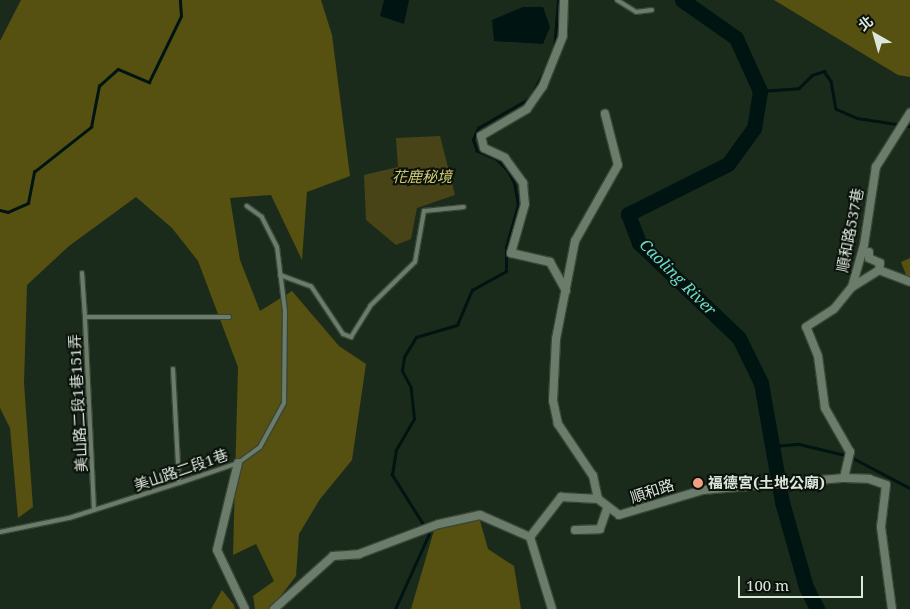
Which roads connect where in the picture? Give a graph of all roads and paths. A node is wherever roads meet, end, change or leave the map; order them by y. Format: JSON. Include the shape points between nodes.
{"nodes":[{"id":1,"x":564,"y":0,"type":"edge"},
{"id":2,"x":617,"y":0,"type":"edge"},
{"id":3,"x":652,"y":10,"type":"dead end"},
{"id":4,"x":605,"y":114,"type":"dead end"},
{"id":5,"x":908,"y":116,"type":"edge"},
{"id":6,"x":247,"y":206,"type":"dead end"},
{"id":7,"x":464,"y":207,"type":"dead end"},
{"id":8,"x":869,"y":252,"type":"dead end"},
{"id":9,"x":879,"y":270,"type":"junction"},
{"id":10,"x":82,"y":273,"type":"dead end"},
{"id":11,"x":280,"y":275,"type":"junction"},
{"id":12,"x":910,"y":282,"type":"edge"},
{"id":13,"x":852,"y":287,"type":"junction"},
{"id":14,"x":566,"y":291,"type":"junction"},
{"id":15,"x":85,"y":317,"type":"junction"},
{"id":16,"x":229,"y":317,"type":"dead end"},
{"id":17,"x":173,"y":369,"type":"dead end"},
{"id":18,"x":238,"y":463,"type":"junction"},
{"id":19,"x":844,"y":478,"type":"junction"},
{"id":20,"x":180,"y":483,"type":"junction"},
{"id":21,"x":598,"y":500,"type":"junction"},
{"id":22,"x":607,"y":509,"type":"junction"},
{"id":23,"x":94,"y":510,"type":"junction"},
{"id":24,"x":575,"y":530,"type":"dead end"},
{"id":25,"x":0,"y":532,"type":"edge"},
{"id":26,"x":530,"y":537,"type":"junction"},
{"id":27,"x":245,"y":609,"type":"edge"},
{"id":28,"x":274,"y":609,"type":"edge"},
{"id":29,"x":552,"y":609,"type":"edge"},
{"id":30,"x":892,"y":609,"type":"edge"}],
"edges":[{"from":1,"to":14,"type":"street","via":[[563,36],[543,86],[527,109],[480,136],[484,148],[505,158],[523,183],[525,204],[511,253],[550,262]]},
{"from":2,"to":3,"type":"lane","via":[[636,12]]},
{"from":4,"to":14,"type":"street","via":[[618,165],[575,241]]},
{"from":5,"to":13,"type":"street","name":"順和路537巷","via":[[876,167],[864,245]]},
{"from":6,"to":11,"type":"lane","name":"美山路二段1巷","via":[[268,228],[277,247]]},
{"from":7,"to":11,"type":"lane","via":[[424,211],[415,262],[370,306],[351,337],[337,326],[325,301],[311,286]]},
{"from":8,"to":9,"type":"street","via":[[869,258],[880,263]]},
{"from":9,"to":12,"type":"street"},
{"from":9,"to":13,"type":"street"},
{"from":10,"to":15,"type":"lane"},
{"from":11,"to":18,"type":"lane","name":"美山路二段1巷","via":[[286,311],[284,403],[260,447]]},
{"from":13,"to":19,"type":"street","name":"順和路537巷","via":[[834,309],[806,327],[818,356],[825,408],[850,452]]},
{"from":14,"to":21,"type":"street","via":[[556,340],[553,401],[558,424],[596,482]]},
{"from":15,"to":16,"type":"lane","name":"美山路二段1巷151弄"},
{"from":15,"to":23,"type":"lane","name":"美山路二段1巷151弄"},
{"from":17,"to":20,"type":"lane"},
{"from":18,"to":20,"type":"lane","name":"美山路二段1巷"},
{"from":18,"to":27,"type":"street","via":[[217,550]]},
{"from":19,"to":22,"type":"street","name":"順和路","via":[[703,490],[619,515]]},
{"from":19,"to":30,"type":"street","via":[[869,479],[886,485],[882,527]]},
{"from":20,"to":23,"type":"lane","name":"美山路二段1巷"},
{"from":21,"to":22,"type":"street"},
{"from":21,"to":26,"type":"street","via":[[561,497]]},
{"from":22,"to":24,"type":"street","via":[[600,529]]},
{"from":23,"to":25,"type":"lane","name":"美山路二段1巷"},
{"from":26,"to":28,"type":"street","via":[[480,515],[439,524],[360,554],[333,556]]},
{"from":26,"to":29,"type":"street"}]}
